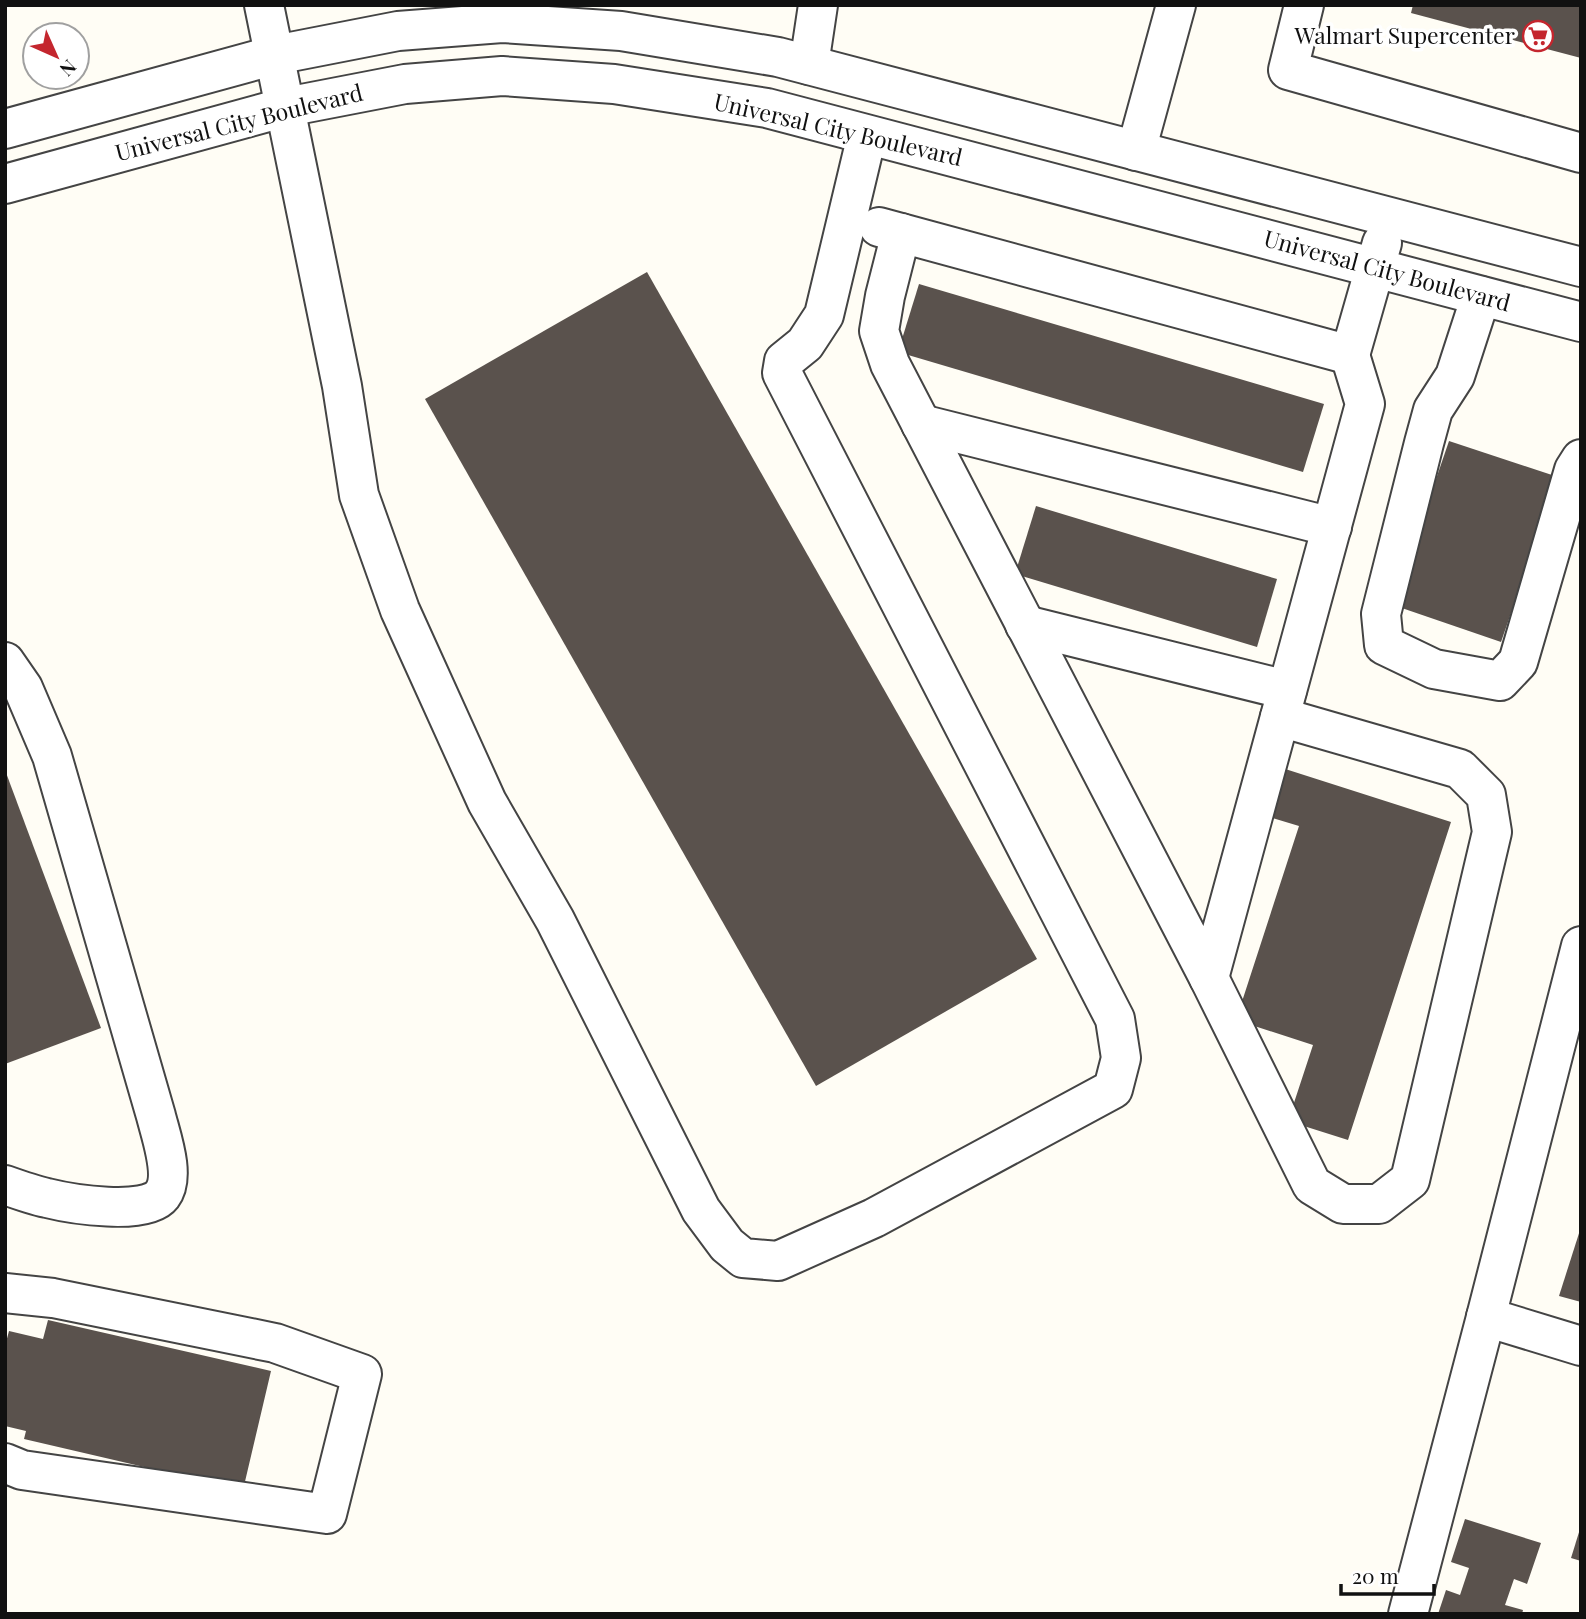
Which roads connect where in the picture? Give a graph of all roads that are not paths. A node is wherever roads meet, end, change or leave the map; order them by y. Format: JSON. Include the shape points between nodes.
{"nodes":[{"id":1,"x":264,"y":5,"type":"edge"},
{"id":2,"x":818,"y":5,"type":"edge"},
{"id":3,"x":1176,"y":5,"type":"edge"},
{"id":4,"x":1304,"y":5,"type":"edge"},
{"id":5,"x":511,"y":14,"type":"edge"},
{"id":6,"x":275,"y":55,"type":"junction"},
{"id":7,"x":809,"y":65,"type":"junction"},
{"id":8,"x":847,"y":75,"type":"junction"},
{"id":9,"x":286,"y":107,"type":"junction"},
{"id":10,"x":5,"y":129,"type":"edge"},
{"id":11,"x":850,"y":130,"type":"junction"},
{"id":12,"x":1136,"y":150,"type":"junction"},
{"id":13,"x":1581,"y":153,"type":"edge"},
{"id":14,"x":5,"y":184,"type":"edge"},
{"id":15,"x":1390,"y":217,"type":"junction"},
{"id":16,"x":848,"y":219,"type":"junction"},
{"id":17,"x":901,"y":233,"type":"junction"},
{"id":18,"x":1581,"y":267,"type":"edge"},
{"id":19,"x":1374,"y":268,"type":"junction"},
{"id":20,"x":1481,"y":296,"type":"junction"},
{"id":21,"x":1581,"y":322,"type":"edge"},
{"id":22,"x":1350,"y":355,"type":"junction"},
{"id":23,"x":921,"y":424,"type":"junction"},
{"id":24,"x":1581,"y":459,"type":"edge"},
{"id":25,"x":1332,"y":527,"type":"junction"},
{"id":26,"x":1025,"y":625,"type":"junction"},
{"id":27,"x":5,"y":662,"type":"edge"},
{"id":28,"x":1283,"y":704,"type":"junction"},
{"id":29,"x":1581,"y":946,"type":"edge"},
{"id":30,"x":1209,"y":978,"type":"junction"},
{"id":31,"x":5,"y":1185,"type":"edge"},
{"id":32,"x":5,"y":1293,"type":"edge"},
{"id":33,"x":1486,"y":1317,"type":"junction"},
{"id":34,"x":1581,"y":1346,"type":"edge"},
{"id":35,"x":5,"y":1463,"type":"edge"},
{"id":36,"x":1408,"y":1614,"type":"edge"}],
"edges":[{"from":1,"to":6,"type":"street"},
{"from":2,"to":7,"type":"street"},
{"from":3,"to":12,"type":"street"},
{"from":4,"to":13,"type":"street","via":[[1288,70]]},
{"from":5,"to":6,"type":"street"},
{"from":5,"to":7,"type":"street"},
{"from":6,"to":9,"type":"street"},
{"from":6,"to":10,"type":"street"},
{"from":7,"to":8,"type":"street"},
{"from":8,"to":11,"type":"street"},
{"from":8,"to":12,"type":"street"},
{"from":9,"to":11,"type":"street","name":"Universal City Boulevard","via":[[405,84],[502,76],[614,84],[766,108]]},
{"from":9,"to":14,"type":"street","name":"Universal City Boulevard"},
{"from":9,"to":16,"type":"street","via":[[359,495],[400,610],[487,802],[555,920],[701,1210],[743,1258],[778,1261],[874,1218],[1113,1089],[1121,1058],[1115,1019],[782,373],[784,361],[805,344],[824,315]]},
{"from":11,"to":16,"type":"street"},
{"from":11,"to":19,"type":"street","name":"Universal City Boulevard"},
{"from":12,"to":15,"type":"street"},
{"from":15,"to":18,"type":"street"},
{"from":15,"to":19,"type":"street"},
{"from":16,"to":17,"type":"street"},
{"from":17,"to":22,"type":"street"},
{"from":17,"to":23,"type":"street","via":[[878,331]]},
{"from":19,"to":20,"type":"street","name":"Universal City Boulevard"},
{"from":19,"to":22,"type":"street"},
{"from":20,"to":21,"type":"street","name":"Universal City Boulevard"},
{"from":20,"to":24,"type":"street","via":[[1455,376],[1433,410],[1423,443],[1381,614],[1384,645],[1434,669],[1500,681],[1518,662]]},
{"from":22,"to":25,"type":"street","via":[[1365,404]]},
{"from":23,"to":25,"type":"street"},
{"from":23,"to":26,"type":"street"},
{"from":25,"to":28,"type":"street"},
{"from":26,"to":28,"type":"street"},
{"from":26,"to":30,"type":"street"},
{"from":27,"to":31,"type":"street","via":[[23,688],[52,756],[169,1170],[163,1194],[152,1203],[108,1208],[47,1199]]},
{"from":28,"to":30,"type":"street"},
{"from":28,"to":30,"type":"street","via":[[1460,769],[1486,795],[1492,832],[1410,1180],[1379,1204],[1343,1204],[1312,1185]]},
{"from":29,"to":33,"type":"street"},
{"from":32,"to":35,"type":"street","via":[[53,1298],[275,1343],[362,1374],[327,1514],[22,1470]]},
{"from":33,"to":34,"type":"street"},
{"from":33,"to":36,"type":"street"}]}
